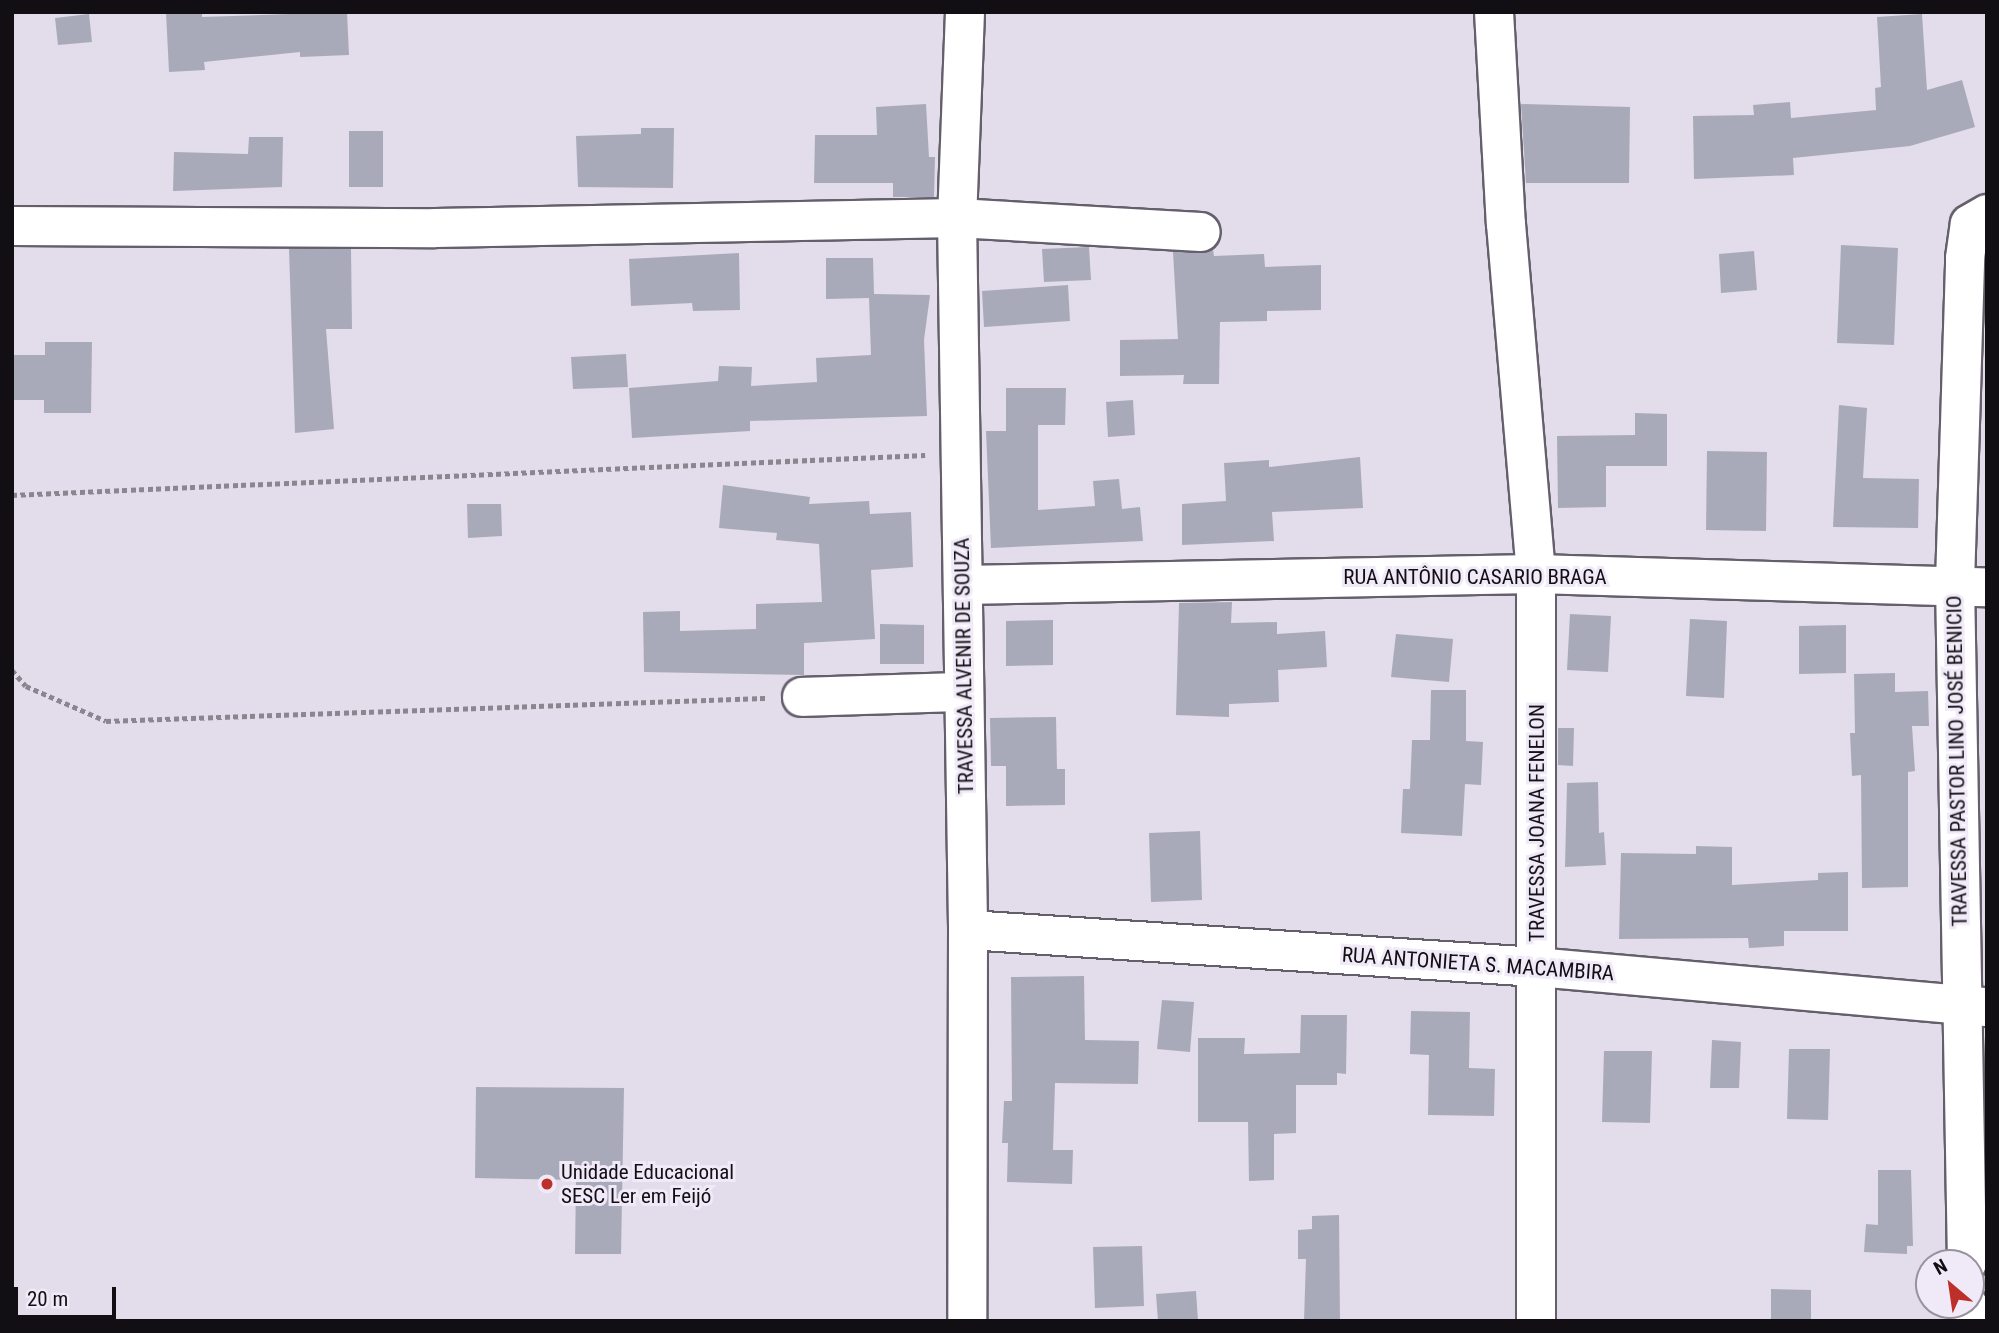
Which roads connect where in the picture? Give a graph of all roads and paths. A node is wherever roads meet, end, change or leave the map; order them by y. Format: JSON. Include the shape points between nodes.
{"nodes":[{"id":1,"x":965,"y":12,"type":"edge"},
{"id":2,"x":1494,"y":12,"type":"edge"},
{"id":3,"x":1987,"y":214,"type":"edge"},
{"id":4,"x":957,"y":218,"type":"junction"},
{"id":5,"x":12,"y":226,"type":"edge"},
{"id":6,"x":1201,"y":232,"type":"dead end"},
{"id":7,"x":961,"y":453,"type":"junction"},
{"id":8,"x":12,"y":495,"type":"edge"},
{"id":9,"x":1536,"y":574,"type":"junction"},
{"id":10,"x":963,"y":585,"type":"junction"},
{"id":11,"x":1971,"y":585,"type":"edge"},
{"id":12,"x":12,"y":670,"type":"edge"},
{"id":13,"x":964,"y":692,"type":"junction"},
{"id":14,"x":802,"y":697,"type":"joint"},
{"id":15,"x":968,"y":930,"type":"junction"},
{"id":16,"x":1537,"y":967,"type":"junction"},
{"id":17,"x":1973,"y":1006,"type":"edge"},
{"id":18,"x":1967,"y":1249,"type":"edge"},
{"id":19,"x":967,"y":1321,"type":"edge"},
{"id":20,"x":1536,"y":1321,"type":"edge"}],
"edges":[{"from":1,"to":4,"type":"street","name":"TRAVESSA ALVENIR DE SOUZA"},
{"from":2,"to":9,"type":"street","name":"TRAVESSA JOANA FENELON","via":[[1506,224]]},
{"from":3,"to":11,"type":"street","name":"TRAVESSA PASTOR LINO JOSÉ BENICIO","via":[[1970,224],[1965,258]]},
{"from":4,"to":5,"type":"street","via":[[435,228]]},
{"from":4,"to":6,"type":"street"},
{"from":4,"to":7,"type":"street","name":"TRAVESSA ALVENIR DE SOUZA"},
{"from":7,"to":8,"type":"path"},
{"from":7,"to":10,"type":"street","name":"TRAVESSA ALVENIR DE SOUZA"},
{"from":9,"to":10,"type":"street","name":"RUA ANTÔNIO CASARIO BRAGA"},
{"from":9,"to":11,"type":"street","name":"RUA ANTÔNIO CASARIO BRAGA"},
{"from":9,"to":16,"type":"street","name":"TRAVESSA JOANA FENELON"},
{"from":10,"to":13,"type":"street","name":"TRAVESSA ALVENIR DE SOUZA"},
{"from":11,"to":17,"type":"street","name":"TRAVESSA PASTOR LINO JOSÉ BENICIO"},
{"from":12,"to":14,"type":"path","via":[[26,686],[106,721]]},
{"from":13,"to":14,"type":"street"},
{"from":13,"to":15,"type":"street","name":"TRAVESSA ALVENIR DE SOUZA"},
{"from":15,"to":16,"type":"street","name":"RUA ANTONIETA S. MACAMBIRA"},
{"from":15,"to":19,"type":"street","name":"TRAVESSA ALVENIR DE SOUZA"},
{"from":16,"to":17,"type":"street","name":"RUA ANTONIETA S. MACAMBIRA"},
{"from":16,"to":20,"type":"street","name":"TRAVESSA JOANA FENELON"},
{"from":17,"to":18,"type":"street","name":"TRAVESSA PASTOR LINO JOSÉ BENICIO"}]}
